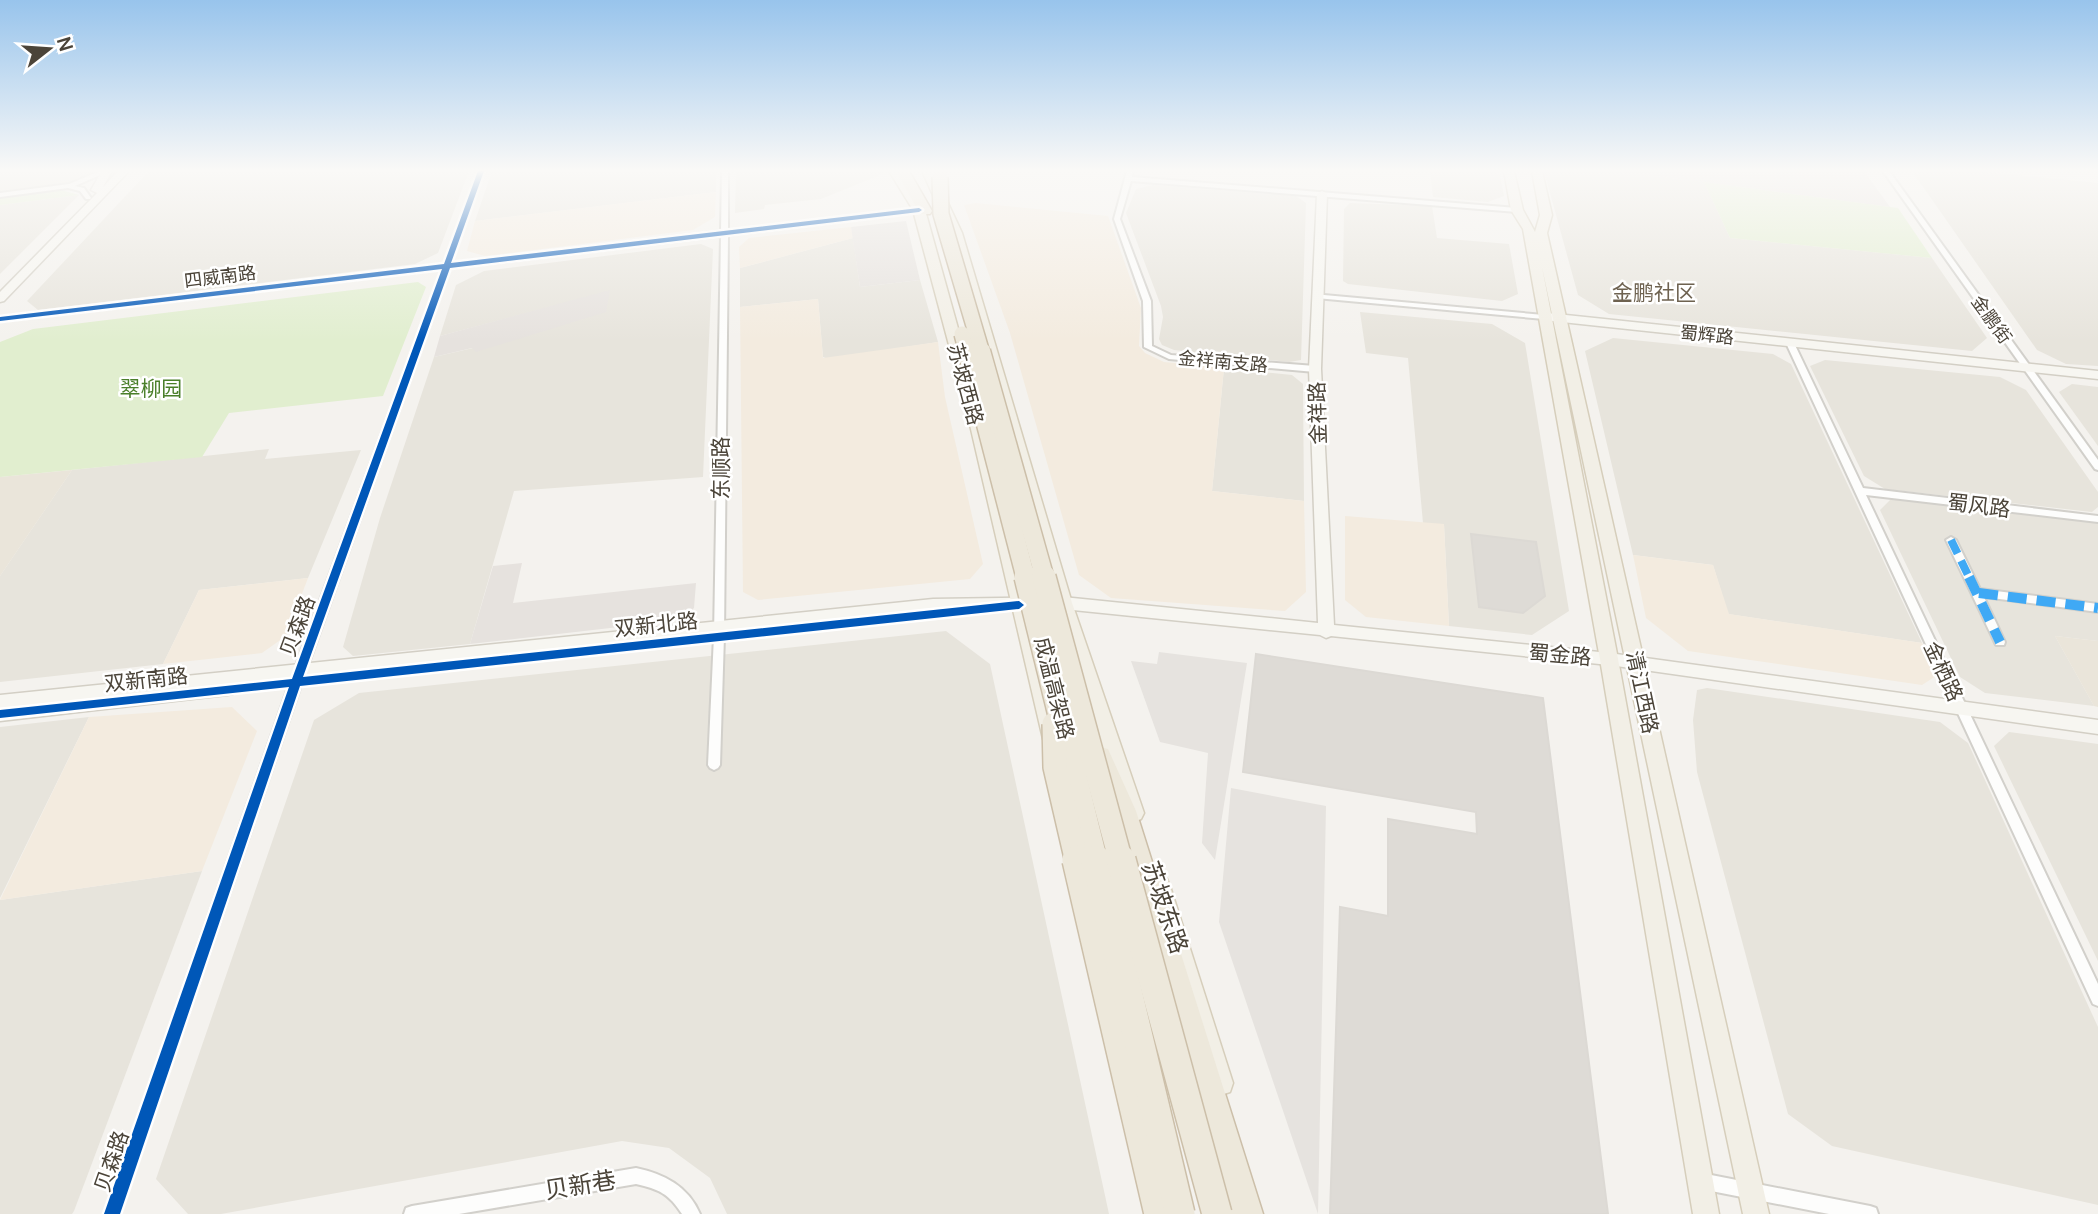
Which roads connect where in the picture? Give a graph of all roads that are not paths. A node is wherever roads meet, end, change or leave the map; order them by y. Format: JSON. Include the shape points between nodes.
{"nodes":[{"id":1,"x":61,"y":228,"type":"edge"},
{"id":2,"x":65,"y":228,"type":"edge"},
{"id":3,"x":459,"y":228,"type":"edge"},
{"id":4,"x":722,"y":228,"type":"edge"},
{"id":5,"x":761,"y":228,"type":"edge"},
{"id":6,"x":924,"y":228,"type":"edge"},
{"id":7,"x":931,"y":228,"type":"edge"},
{"id":8,"x":945,"y":228,"type":"edge"},
{"id":9,"x":954,"y":228,"type":"edge"},
{"id":10,"x":1120,"y":228,"type":"edge"},
{"id":11,"x":1320,"y":228,"type":"edge"},
{"id":12,"x":1532,"y":228,"type":"edge"},
{"id":13,"x":1926,"y":228,"type":"edge"},
{"id":14,"x":722,"y":232,"type":"junction"},
{"id":15,"x":444,"y":266,"type":"junction"},
{"id":16,"x":0,"y":286,"type":"edge"},
{"id":17,"x":1316,"y":296,"type":"junction"},
{"id":18,"x":0,"y":299,"type":"edge"},
{"id":19,"x":0,"y":318,"type":"edge"},
{"id":20,"x":1553,"y":318,"type":"junction"},
{"id":21,"x":1790,"y":343,"type":"junction"},
{"id":22,"x":2026,"y":368,"type":"junction"},
{"id":23,"x":1315,"y":369,"type":"junction"},
{"id":24,"x":2098,"y":375,"type":"edge"},
{"id":25,"x":2098,"y":467,"type":"edge"},
{"id":26,"x":1860,"y":491,"type":"junction"},
{"id":27,"x":2098,"y":519,"type":"edge"},
{"id":28,"x":1951,"y":540,"type":"dead end"},
{"id":29,"x":1979,"y":593,"type":"junction"},
{"id":30,"x":1063,"y":603,"type":"junction"},
{"id":31,"x":1019,"y":605,"type":"junction"},
{"id":32,"x":2098,"y":608,"type":"edge"},
{"id":33,"x":719,"y":631,"type":"junction"},
{"id":34,"x":1326,"y":632,"type":"junction"},
{"id":35,"x":2000,"y":642,"type":"dead end"},
{"id":36,"x":1609,"y":659,"type":"junction"},
{"id":37,"x":1637,"y":663,"type":"junction"},
{"id":38,"x":1051,"y":673,"type":"junction"},
{"id":39,"x":299,"y":676,"type":"junction"},
{"id":40,"x":0,"y":702,"type":"edge"},
{"id":41,"x":1080,"y":708,"type":"junction"},
{"id":42,"x":1961,"y":708,"type":"junction"},
{"id":43,"x":0,"y":715,"type":"edge"},
{"id":44,"x":2098,"y":727,"type":"edge"},
{"id":45,"x":714,"y":765,"type":"dead end"},
{"id":46,"x":2098,"y":999,"type":"edge"},
{"id":47,"x":1702,"y":1181,"type":"junction"},
{"id":48,"x":1751,"y":1191,"type":"junction"},
{"id":49,"x":112,"y":1214,"type":"edge"},
{"id":50,"x":412,"y":1214,"type":"edge"},
{"id":51,"x":692,"y":1214,"type":"edge"},
{"id":52,"x":1159,"y":1214,"type":"edge"},
{"id":53,"x":1169,"y":1214,"type":"edge"},
{"id":54,"x":1181,"y":1214,"type":"edge"},
{"id":55,"x":1217,"y":1214,"type":"edge"},
{"id":56,"x":1247,"y":1214,"type":"edge"},
{"id":57,"x":1260,"y":1214,"type":"edge"},
{"id":58,"x":1706,"y":1214,"type":"edge"},
{"id":59,"x":1756,"y":1214,"type":"edge"},
{"id":60,"x":1870,"y":1214,"type":"edge"}],
"edges":[{"from":1,"to":16,"type":"street"},
{"from":2,"to":18,"type":"street"},
{"from":3,"to":15,"type":"street","name":"贝森路"},
{"from":4,"to":14,"type":"street","name":"东顺路"},
{"from":5,"to":14,"type":"street","name":"四威南路"},
{"from":6,"to":31,"type":"main road","name":"苏坡西路"},
{"from":7,"to":38,"type":"highway","name":"成温高架路","bridge":true},
{"from":8,"to":41,"type":"highway","name":"成温高架路","bridge":true},
{"from":9,"to":30,"type":"main road","name":"苏坡西路"},
{"from":10,"to":23,"type":"street","name":"金祥南支路","via":[[1147,301],[1148,346],[1169,357]]},
{"from":11,"to":17,"type":"street","name":"金祥路"},
{"from":12,"to":20,"type":"main road","name":"清江西路"},
{"from":13,"to":22,"type":"street","name":"金鹏街"},
{"from":14,"to":15,"type":"street","name":"四威南路"},
{"from":14,"to":33,"type":"street","name":"东顺路"},
{"from":15,"to":19,"type":"street","name":"四威南路"},
{"from":15,"to":39,"type":"street","name":"贝森路"},
{"from":17,"to":20,"type":"street","name":"蜀辉路"},
{"from":17,"to":23,"type":"street","name":"金祥路"},
{"from":20,"to":21,"type":"street","name":"蜀辉路"},
{"from":20,"to":36,"type":"main road","name":"清江西路"},
{"from":20,"to":37,"type":"main road","name":"清江西路"},
{"from":21,"to":22,"type":"street","name":"蜀辉路"},
{"from":21,"to":26,"type":"street","name":"金栖路"},
{"from":22,"to":24,"type":"street","name":"蜀辉路"},
{"from":22,"to":25,"type":"street","name":"金鹏街"},
{"from":23,"to":34,"type":"street","name":"金祥路"},
{"from":26,"to":27,"type":"street","name":"蜀风路"},
{"from":26,"to":42,"type":"street","name":"金栖路"},
{"from":28,"to":29,"type":"street"},
{"from":29,"to":32,"type":"street"},
{"from":29,"to":35,"type":"street"},
{"from":30,"to":31,"type":"street","name":"蜀金路"},
{"from":30,"to":34,"type":"street","name":"蜀金路"},
{"from":30,"to":57,"type":"main road","name":"苏坡东路","via":[[1189,974]]},
{"from":31,"to":33,"type":"street","name":"双新北路"},
{"from":31,"to":53,"type":"main road"},
{"from":33,"to":39,"type":"street","name":"双新北路"},
{"from":33,"to":45,"type":"street","name":"东顺路"},
{"from":34,"to":36,"type":"street","name":"蜀金路"},
{"from":36,"to":37,"type":"street","name":"蜀金路"},
{"from":36,"to":47,"type":"main road","name":"清江西路"},
{"from":37,"to":42,"type":"street","name":"蜀金路"},
{"from":37,"to":48,"type":"main road","name":"清江西路"},
{"from":38,"to":52,"type":"highway","bridge":true,"via":[[1055,767]]},
{"from":38,"to":54,"type":"highway","name":"成温高架路","bridge":true},
{"from":39,"to":40,"type":"street"},
{"from":39,"to":43,"type":"street","name":"双新南路"},
{"from":39,"to":49,"type":"street","name":"贝森路"},
{"from":41,"to":55,"type":"highway","name":"成温高架路","bridge":true},
{"from":41,"to":56,"type":"highway","bridge":true,"via":[[1124,811]]},
{"from":42,"to":44,"type":"street","name":"蜀金路"},
{"from":42,"to":46,"type":"street","name":"金栖路"},
{"from":47,"to":48,"type":"street"},
{"from":47,"to":58,"type":"main road","name":"清江西路"},
{"from":48,"to":59,"type":"main road","name":"清江西路"},
{"from":48,"to":60,"type":"street"},
{"from":50,"to":51,"type":"street","name":"贝新巷","via":[[636,1175],[664,1181]]}]}
